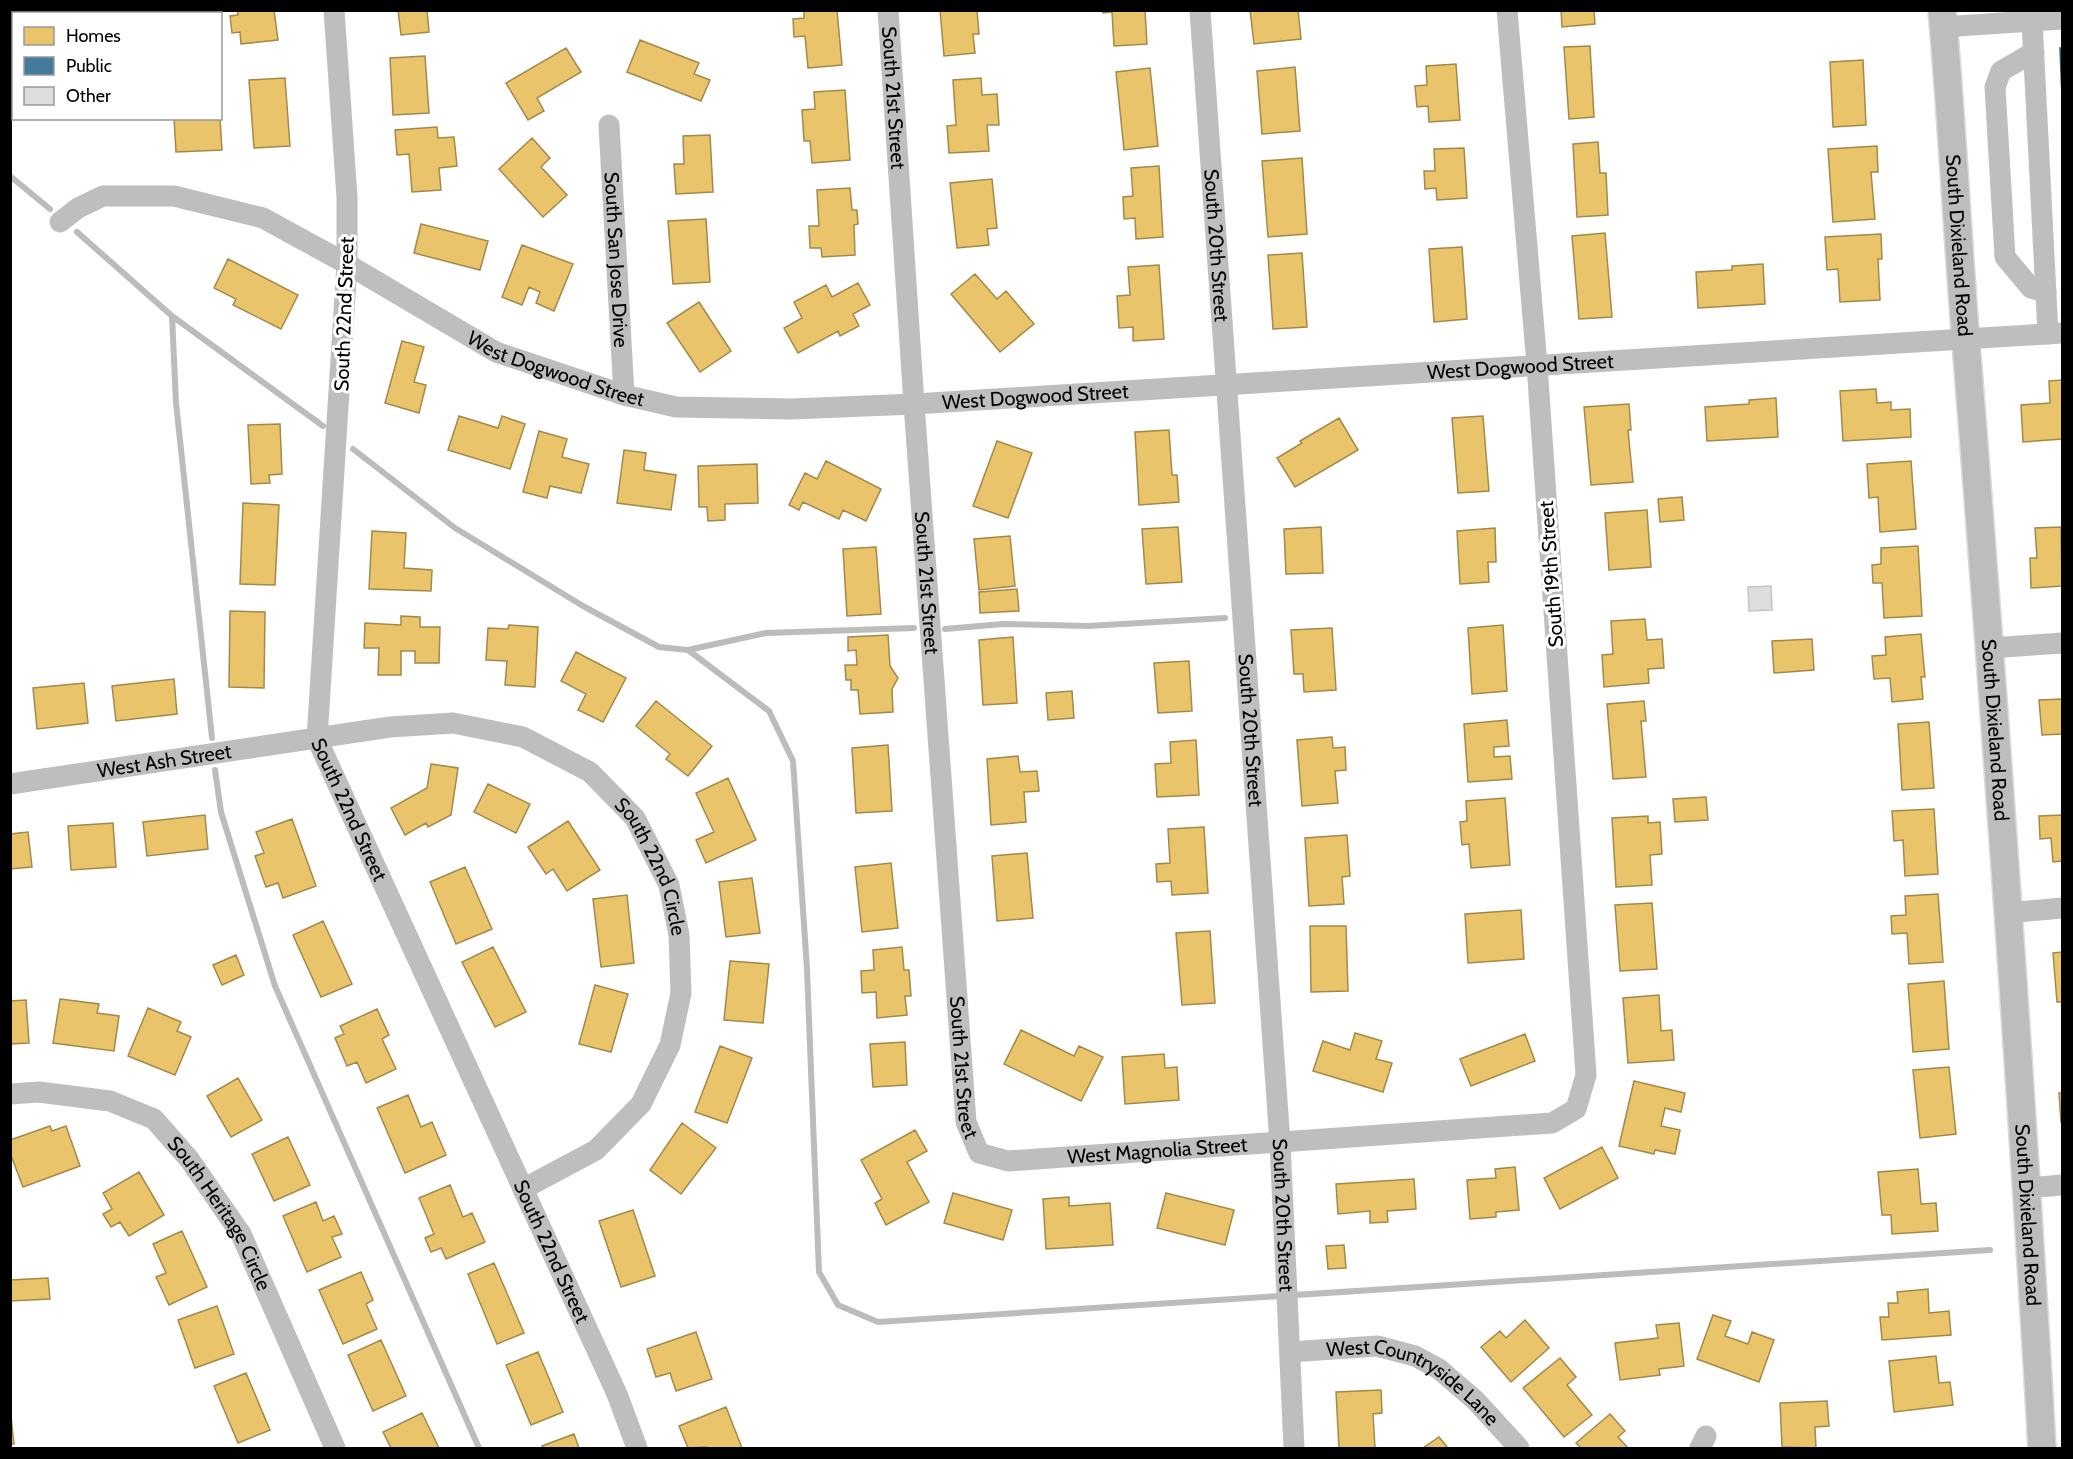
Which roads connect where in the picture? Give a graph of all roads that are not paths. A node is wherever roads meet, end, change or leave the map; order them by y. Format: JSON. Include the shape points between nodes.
{"nodes":[{"id":1,"x":334,"y":10,"type":"edge"},
{"id":2,"x":888,"y":10,"type":"edge"},
{"id":3,"x":1200,"y":10,"type":"edge"},
{"id":4,"x":1508,"y":10,"type":"edge"},
{"id":5,"x":2002,"y":17,"type":"edge"},
{"id":6,"x":1943,"y":19,"type":"edge"},
{"id":7,"x":2062,"y":19,"type":"edge"},
{"id":8,"x":2032,"y":21,"type":"junction"},
{"id":9,"x":2034,"y":52,"type":"junction"},
{"id":10,"x":609,"y":125,"type":"dead end"},
{"id":11,"x":60,"y":222,"type":"dead end"},
{"id":12,"x":347,"y":264,"type":"junction"},
{"id":13,"x":2046,"y":292,"type":"junction"},
{"id":14,"x":2055,"y":334,"type":"edge"},
{"id":15,"x":1965,"y":338,"type":"junction"},
{"id":16,"x":1537,"y":365,"type":"junction"},
{"id":17,"x":1225,"y":384,"type":"junction"},
{"id":18,"x":624,"y":395,"type":"junction"},
{"id":19,"x":914,"y":404,"type":"junction"},
{"id":20,"x":2062,"y":643,"type":"edge"},
{"id":21,"x":1990,"y":648,"type":"junction"},
{"id":22,"x":317,"y":739,"type":"junction"},
{"id":23,"x":10,"y":784,"type":"edge"},
{"id":24,"x":2062,"y":908,"type":"edge"},
{"id":25,"x":2006,"y":913,"type":"junction"},
{"id":26,"x":10,"y":1094,"type":"edge"},
{"id":27,"x":1552,"y":1123,"type":"joint"},
{"id":28,"x":1280,"y":1143,"type":"junction"},
{"id":29,"x":979,"y":1153,"type":"joint"},
{"id":30,"x":2062,"y":1185,"type":"edge"},
{"id":31,"x":2027,"y":1188,"type":"junction"},
{"id":32,"x":523,"y":1189,"type":"junction"},
{"id":33,"x":1290,"y":1352,"type":"junction"},
{"id":34,"x":335,"y":1449,"type":"edge"},
{"id":35,"x":637,"y":1449,"type":"edge"},
{"id":36,"x":1294,"y":1449,"type":"edge"},
{"id":37,"x":1520,"y":1449,"type":"edge"},
{"id":38,"x":2042,"y":1449,"type":"edge"}],
"edges":[{"from":1,"to":12,"type":"street","name":"South 22nd Street","via":[[347,197]]},
{"from":2,"to":19,"type":"street","name":"South 21st Street"},
{"from":3,"to":17,"type":"street","name":"South 20th Street"},
{"from":4,"to":16,"type":"street","name":"South 19th Street"},
{"from":5,"to":6,"type":"street"},
{"from":5,"to":8,"type":"street"},
{"from":6,"to":15,"type":"main road","name":"South Dixieland Road"},
{"from":7,"to":8,"type":"street"},
{"from":8,"to":9,"type":"street"},
{"from":9,"to":13,"type":"street"},
{"from":9,"to":13,"type":"street","via":[[2001,71],[1995,87],[2005,257],[2031,288]]},
{"from":10,"to":18,"type":"street","name":"South San Jose Drive"},
{"from":11,"to":12,"type":"street","name":"West Dogwood Street","via":[[103,196],[174,196],[263,218]]},
{"from":12,"to":18,"type":"street","name":"West Dogwood Street","via":[[496,352]]},
{"from":12,"to":22,"type":"street","name":"South 22nd Street"},
{"from":13,"to":14,"type":"street"},
{"from":14,"to":15,"type":"street","name":"West Dogwood Street"},
{"from":15,"to":16,"type":"street","name":"West Dogwood Street"},
{"from":15,"to":21,"type":"main road","name":"South Dixieland Road"},
{"from":16,"to":17,"type":"street","name":"West Dogwood Street"},
{"from":16,"to":27,"type":"street","name":"South 19th Street","via":[[1586,1075],[1576,1109]]},
{"from":17,"to":19,"type":"street","name":"West Dogwood Street"},
{"from":17,"to":28,"type":"street","name":"South 20th Street"},
{"from":18,"to":19,"type":"street","name":"West Dogwood Street","via":[[676,407],[792,409]]},
{"from":19,"to":29,"type":"street","name":"South 21st Street","via":[[966,1122]]},
{"from":20,"to":21,"type":"street"},
{"from":21,"to":25,"type":"main road","name":"South Dixieland Road"},
{"from":22,"to":23,"type":"street","name":"West Ash Street"},
{"from":22,"to":32,"type":"street","name":"South 22nd Street"},
{"from":22,"to":32,"type":"street","name":"South 22nd Circle","via":[[390,727],[453,723],[523,737],[590,772],[628,810],[669,885],[680,935],[681,993],[670,1045],[641,1104],[596,1150]]},
{"from":24,"to":25,"type":"street"},
{"from":25,"to":31,"type":"main road","name":"South Dixieland Road"},
{"from":26,"to":34,"type":"street","name":"South Heritage Circle","via":[[39,1092],[110,1101],[154,1119],[189,1159],[241,1234]]},
{"from":27,"to":28,"type":"street","name":"West Magnolia Street"},
{"from":28,"to":29,"type":"street","name":"West Magnolia Street","via":[[1008,1161]]},
{"from":28,"to":33,"type":"street","name":"South 20th Street"},
{"from":30,"to":31,"type":"street"},
{"from":31,"to":38,"type":"main road","name":"South Dixieland Road"},
{"from":32,"to":35,"type":"street","name":"South 22nd Street","via":[[617,1394]]},
{"from":33,"to":36,"type":"street","name":"South 20th Street"},
{"from":33,"to":37,"type":"street","name":"West Countryside Lane","via":[[1377,1346],[1415,1356],[1439,1369],[1476,1401]]}]}
